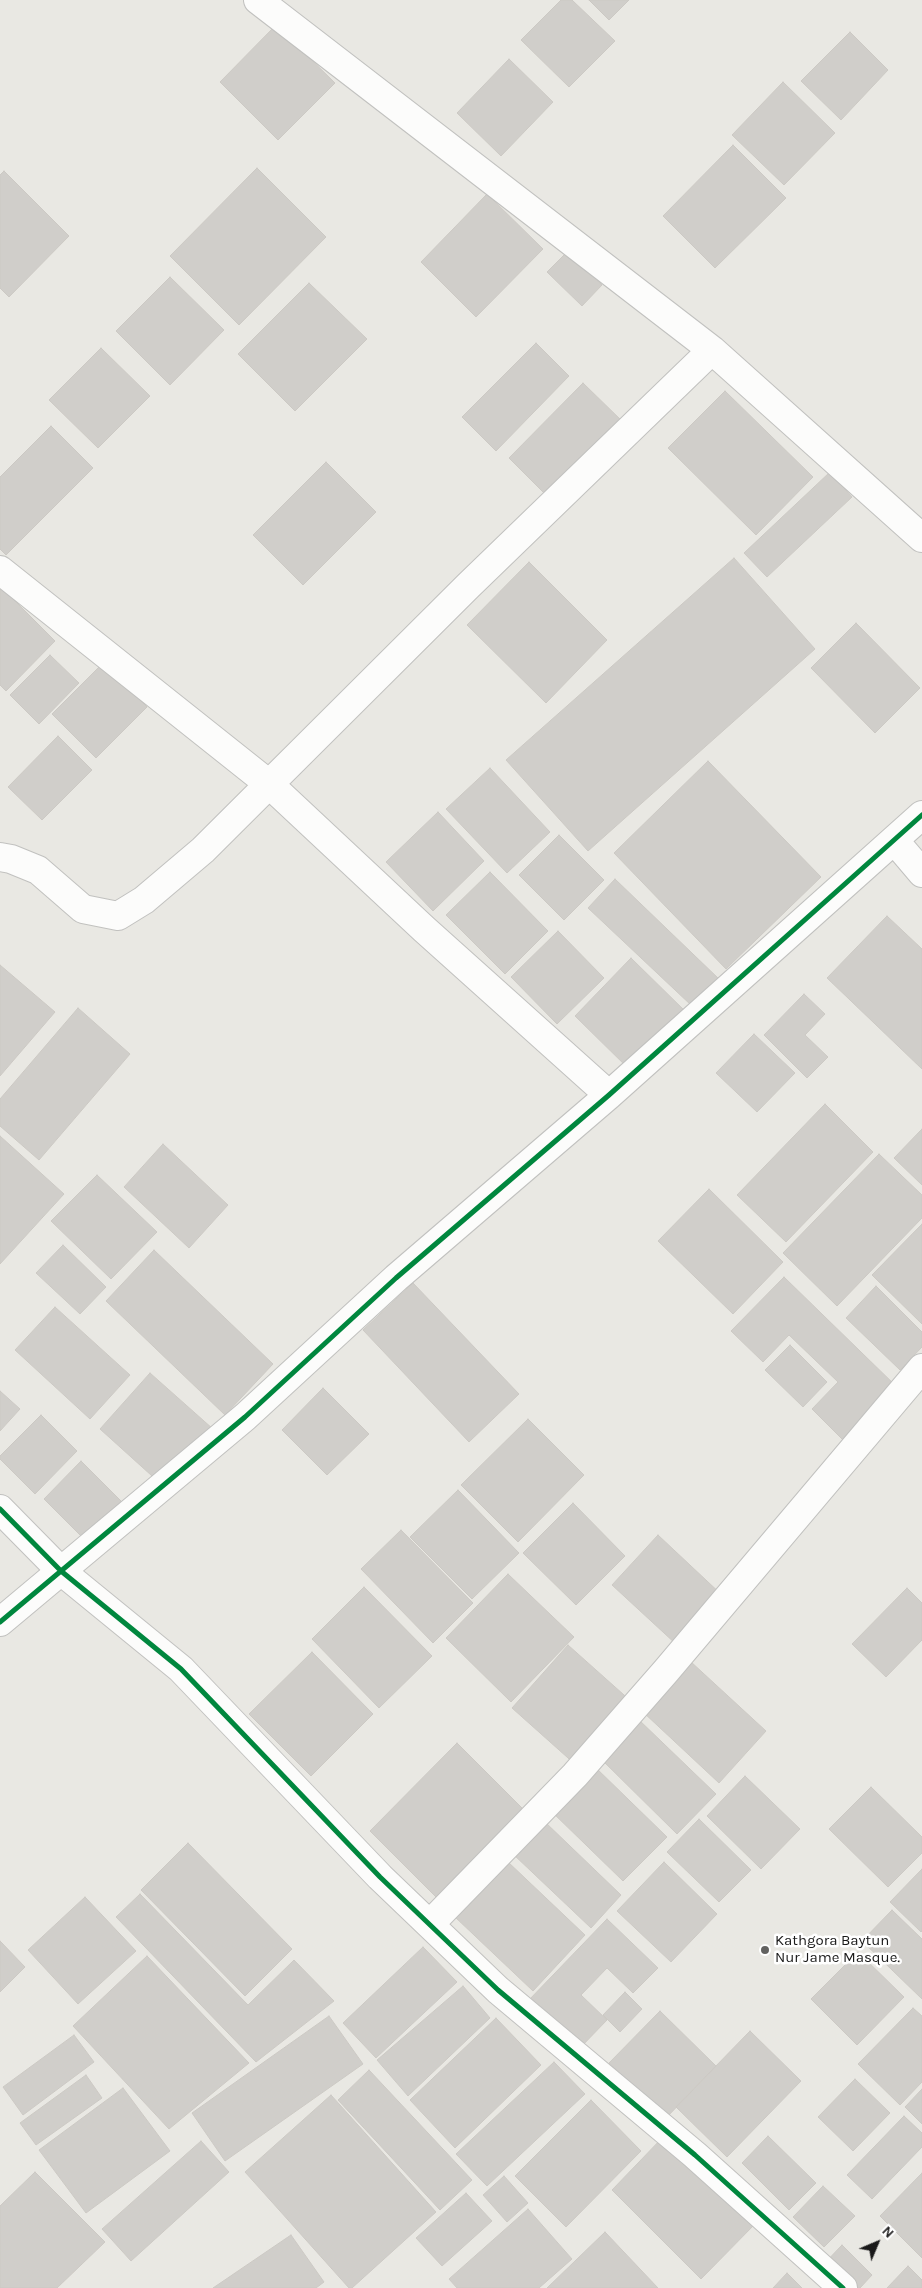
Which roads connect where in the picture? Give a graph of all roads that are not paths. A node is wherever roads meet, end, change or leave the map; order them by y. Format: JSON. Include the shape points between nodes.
{"nodes":[{"id":1,"x":258,"y":0,"type":"edge"},
{"id":2,"x":712,"y":350,"type":"junction"},
{"id":3,"x":922,"y":538,"type":"edge"},
{"id":4,"x":0,"y":570,"type":"edge"},
{"id":5,"x":269,"y":784,"type":"junction"},
{"id":6,"x":922,"y":815,"type":"edge"},
{"id":7,"x":894,"y":840,"type":"junction"},
{"id":8,"x":0,"y":857,"type":"edge"},
{"id":9,"x":922,"y":873,"type":"edge"},
{"id":10,"x":609,"y":1095,"type":"junction"},
{"id":11,"x":922,"y":1368,"type":"edge"},
{"id":12,"x":0,"y":1509,"type":"edge"},
{"id":13,"x":61,"y":1571,"type":"junction"},
{"id":14,"x":0,"y":1622,"type":"edge"},
{"id":15,"x":430,"y":1924,"type":"junction"},
{"id":16,"x":843,"y":2288,"type":"edge"}],
"edges":[{"from":1,"to":2,"type":"street"},
{"from":2,"to":3,"type":"street"},
{"from":2,"to":5,"type":"street"},
{"from":4,"to":5,"type":"street"},
{"from":5,"to":8,"type":"street","via":[[203,850],[144,900],[118,916],[83,909],[38,870]]},
{"from":5,"to":10,"type":"street"},
{"from":6,"to":7,"type":"street"},
{"from":7,"to":9,"type":"street"},
{"from":7,"to":10,"type":"street"},
{"from":10,"to":13,"type":"street","via":[[396,1278],[245,1418]]},
{"from":11,"to":15,"type":"street","via":[[575,1775]]},
{"from":12,"to":13,"type":"street"},
{"from":13,"to":14,"type":"street"},
{"from":13,"to":15,"type":"street","via":[[181,1669],[380,1877]]},
{"from":15,"to":16,"type":"street","via":[[498,1990]]}]}
